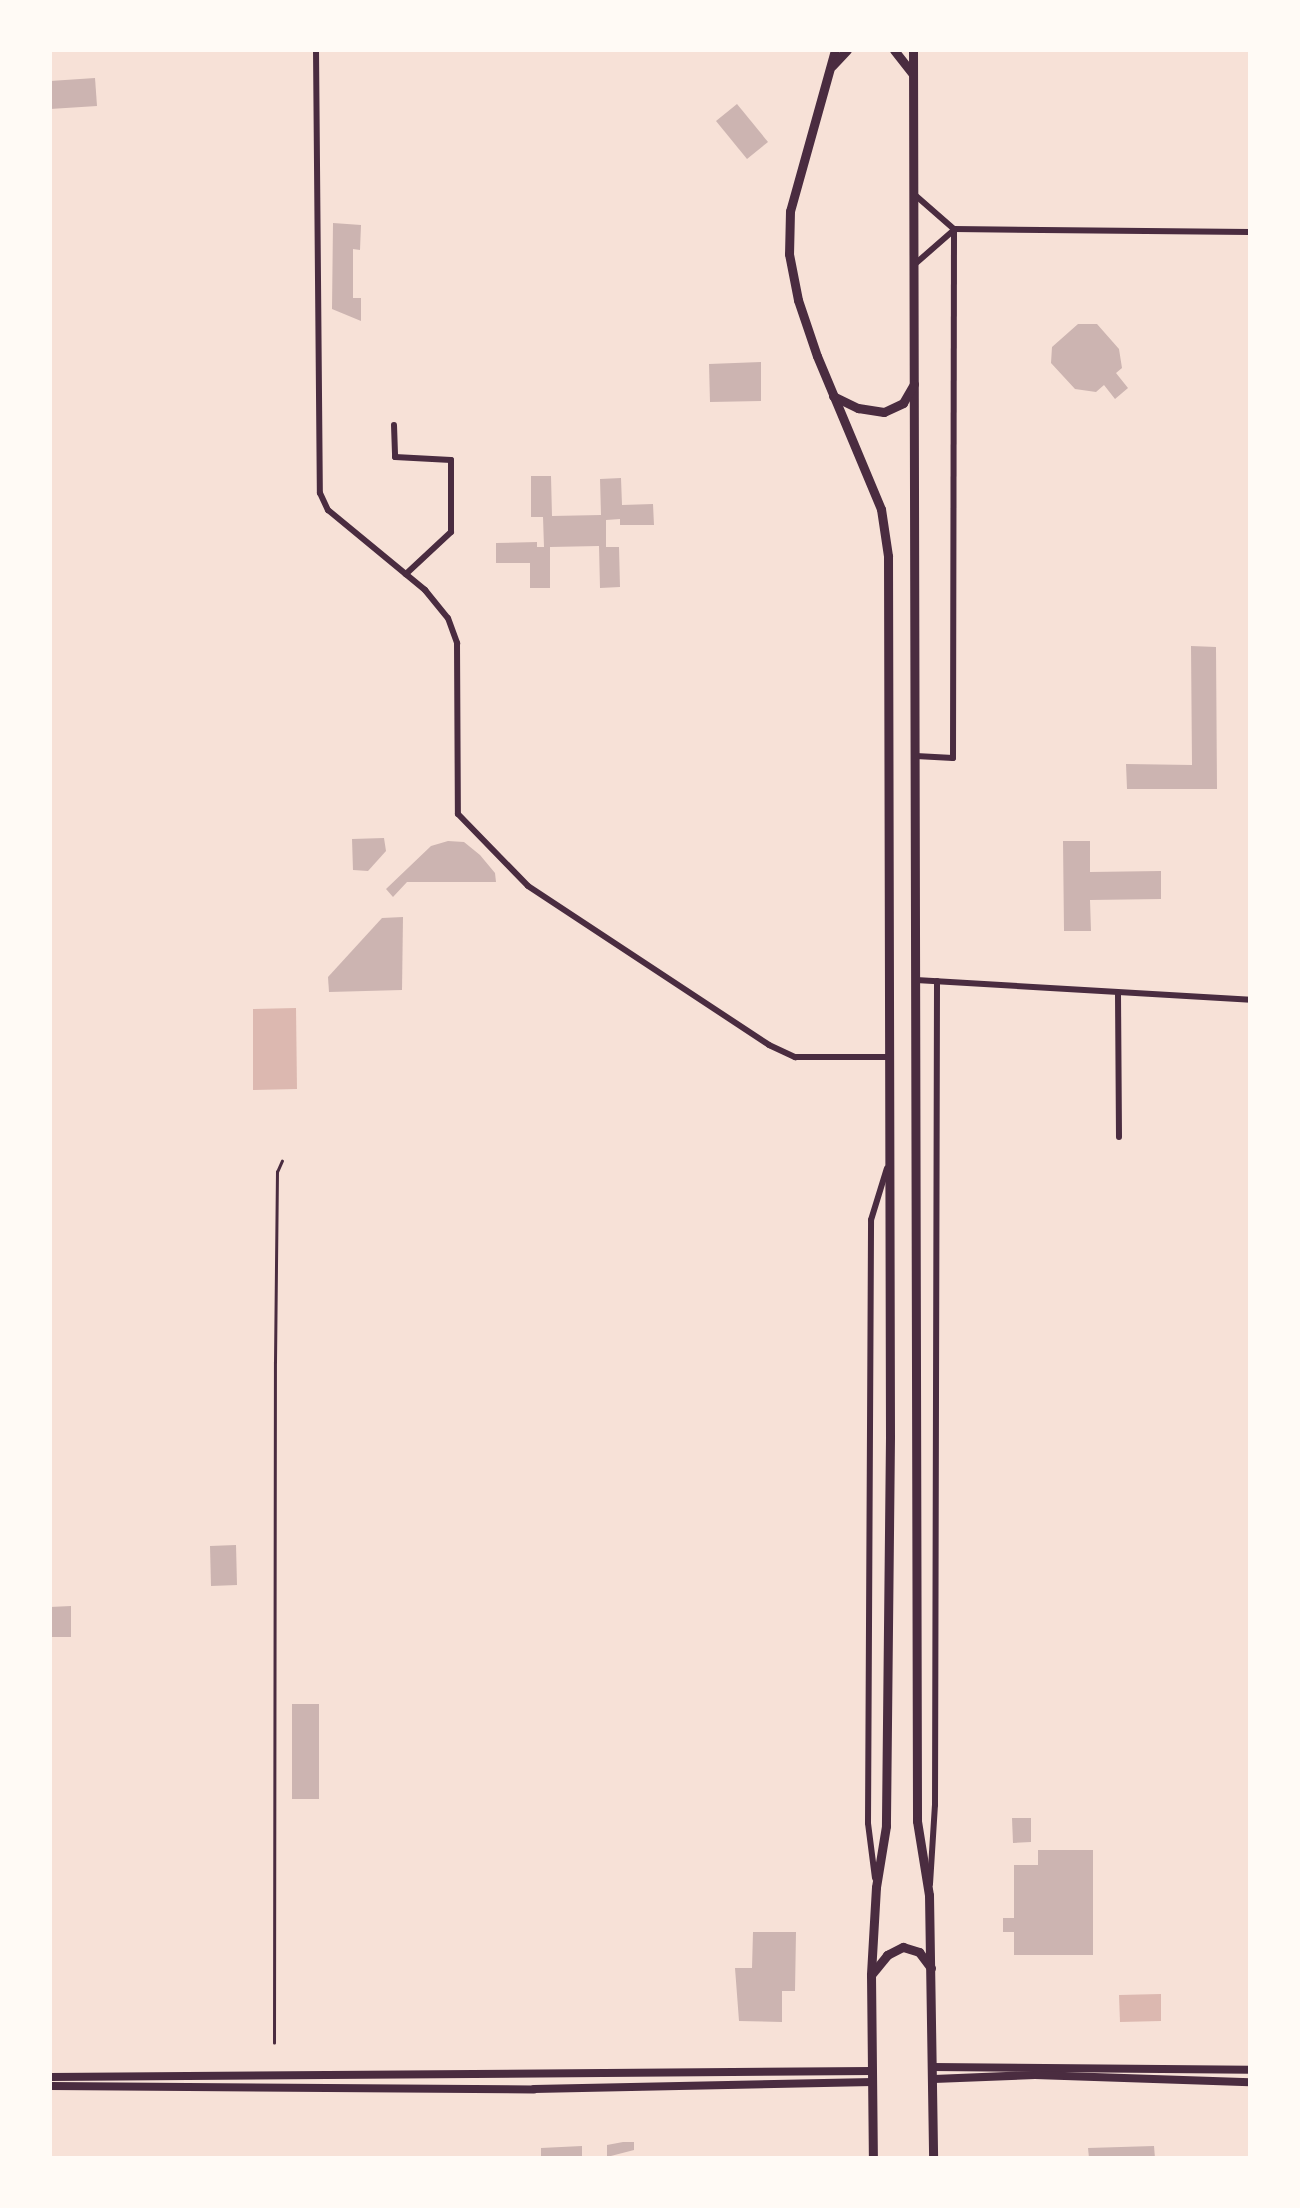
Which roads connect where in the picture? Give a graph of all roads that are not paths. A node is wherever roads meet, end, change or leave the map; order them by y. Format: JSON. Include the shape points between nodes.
{"nodes":[{"id":1,"x":316,"y":50,"type":"edge"},
{"id":2,"x":835,"y":50,"type":"edge"},
{"id":3,"x":847,"y":50,"type":"edge"},
{"id":4,"x":894,"y":50,"type":"edge"},
{"id":5,"x":913,"y":50,"type":"edge"},
{"id":6,"x":830,"y":68,"type":"junction"},
{"id":7,"x":914,"y":75,"type":"junction"},
{"id":8,"x":915,"y":196,"type":"junction"},
{"id":9,"x":954,"y":229,"type":"junction"},
{"id":10,"x":1250,"y":232,"type":"edge"},
{"id":11,"x":915,"y":264,"type":"junction"},
{"id":12,"x":916,"y":380,"type":"junction"},
{"id":13,"x":833,"y":396,"type":"junction"},
{"id":14,"x":394,"y":425,"type":"dead end"},
{"id":15,"x":406,"y":574,"type":"junction"},
{"id":16,"x":916,"y":756,"type":"junction"},
{"id":17,"x":916,"y":980,"type":"junction"},
{"id":18,"x":937,"y":981,"type":"junction"},
{"id":19,"x":1118,"y":994,"type":"junction"},
{"id":20,"x":1250,"y":1000,"type":"edge"},
{"id":21,"x":890,"y":1057,"type":"junction"},
{"id":22,"x":1119,"y":1137,"type":"dead end"},
{"id":23,"x":891,"y":1152,"type":"junction"},
{"id":24,"x":876,"y":1887,"type":"junction"},
{"id":25,"x":929,"y":1895,"type":"junction"},
{"id":26,"x":932,"y":1970,"type":"junction"},
{"id":27,"x":871,"y":1975,"type":"junction"},
{"id":28,"x":934,"y":2068,"type":"junction"},
{"id":29,"x":1250,"y":2070,"type":"edge"},
{"id":30,"x":50,"y":2076,"type":"edge"},
{"id":31,"x":872,"y":2076,"type":"junction"},
{"id":32,"x":318,"y":2077,"type":"junction"},
{"id":33,"x":934,"y":2079,"type":"junction"},
{"id":34,"x":1250,"y":2082,"type":"edge"},
{"id":35,"x":50,"y":2086,"type":"edge"},
{"id":36,"x":318,"y":2088,"type":"junction"},
{"id":37,"x":873,"y":2158,"type":"edge"},
{"id":38,"x":933,"y":2158,"type":"edge"}],
"edges":[{"from":1,"to":15,"type":"street","via":[[320,493],[328,510]]},
{"from":2,"to":6,"type":"main road"},
{"from":3,"to":6,"type":"main road"},
{"from":4,"to":7,"type":"main road"},
{"from":5,"to":7,"type":"main road"},
{"from":6,"to":13,"type":"main road","via":[[790,211],[789,254],[798,300]]},
{"from":7,"to":8,"type":"main road"},
{"from":8,"to":9,"type":"street"},
{"from":8,"to":11,"type":"main road"},
{"from":9,"to":10,"type":"street"},
{"from":9,"to":11,"type":"street"},
{"from":9,"to":16,"type":"street","via":[[953,758]]},
{"from":11,"to":12,"type":"main road"},
{"from":12,"to":13,"type":"main road","via":[[903,403],[884,412]]},
{"from":12,"to":16,"type":"main road"},
{"from":13,"to":21,"type":"main road","via":[[881,509],[888,556]]},
{"from":14,"to":15,"type":"street","via":[[395,457],[451,460],[451,532]]},
{"from":15,"to":21,"type":"street","via":[[448,618],[457,643],[458,814],[507,869],[769,1045],[812,1059]]},
{"from":16,"to":17,"type":"main road"},
{"from":17,"to":18,"type":"street"},
{"from":17,"to":25,"type":"main road","via":[[917,1821]]},
{"from":18,"to":19,"type":"street"},
{"from":18,"to":25,"type":"street","via":[[935,1805]]},
{"from":19,"to":20,"type":"street"},
{"from":19,"to":22,"type":"street"},
{"from":21,"to":23,"type":"main road"},
{"from":23,"to":24,"type":"main road","via":[[886,1826]]},
{"from":23,"to":24,"type":"street","via":[[871,1220],[868,1823]]},
{"from":24,"to":27,"type":"main road"},
{"from":25,"to":26,"type":"main road"},
{"from":26,"to":27,"type":"main road","via":[[919,1952],[903,1947]]},
{"from":26,"to":28,"type":"main road"},
{"from":27,"to":31,"type":"main road"},
{"from":28,"to":29,"type":"street"},
{"from":28,"to":33,"type":"main road"},
{"from":30,"to":32,"type":"street"},
{"from":31,"to":32,"type":"street"},
{"from":31,"to":36,"type":"street","via":[[534,2089]]},
{"from":31,"to":37,"type":"main road"},
{"from":32,"to":36,"type":"street"},
{"from":33,"to":34,"type":"street"},
{"from":33,"to":38,"type":"main road"},
{"from":35,"to":36,"type":"street"}]}
